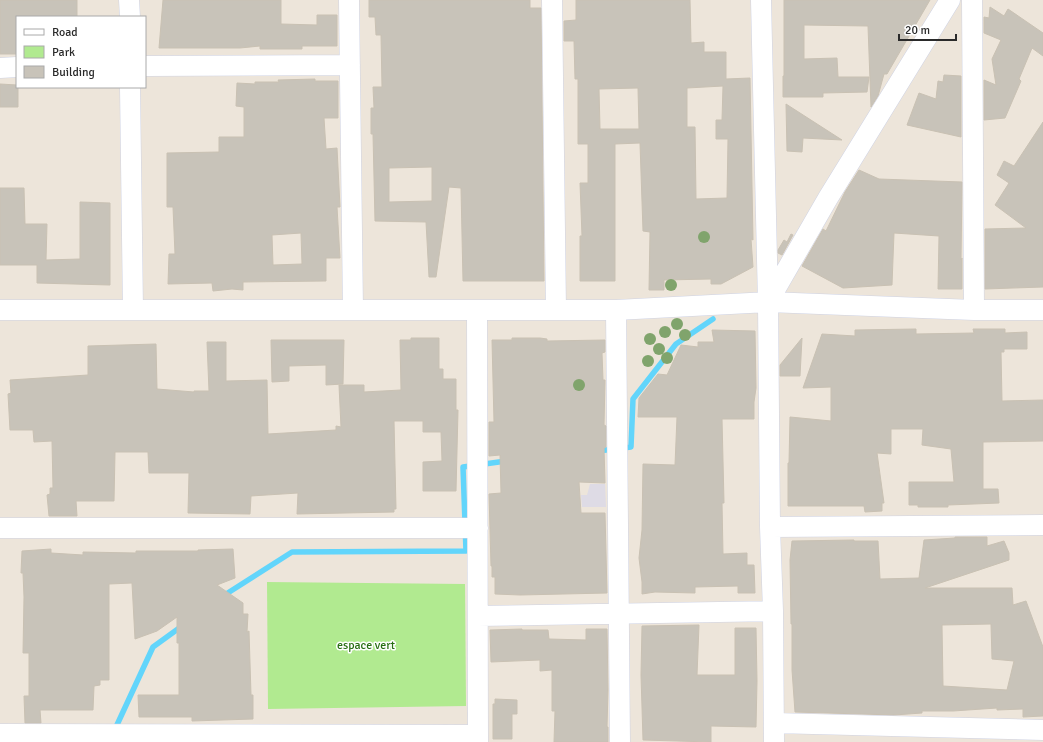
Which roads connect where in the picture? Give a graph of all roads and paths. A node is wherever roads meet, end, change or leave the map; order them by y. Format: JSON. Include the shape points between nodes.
{"nodes":[{"id":1,"x":129,"y":0,"type":"edge"},
{"id":2,"x":349,"y":0,"type":"edge"},
{"id":3,"x":552,"y":0,"type":"edge"},
{"id":4,"x":761,"y":0,"type":"edge"},
{"id":5,"x":950,"y":0,"type":"edge"},
{"id":6,"x":972,"y":0,"type":"edge"},
{"id":7,"x":130,"y":16,"type":"edge"},
{"id":8,"x":350,"y":65,"type":"junction"},
{"id":9,"x":146,"y":66,"type":"edge"},
{"id":10,"x":16,"y":67,"type":"edge"},
{"id":11,"x":0,"y":68,"type":"edge"},
{"id":12,"x":130,"y":88,"type":"edge"},
{"id":13,"x":768,"y":302,"type":"junction"},
{"id":14,"x":0,"y":310,"type":"edge"},
{"id":15,"x":133,"y":310,"type":"junction"},
{"id":16,"x":353,"y":310,"type":"junction"},
{"id":17,"x":477,"y":310,"type":"junction"},
{"id":18,"x":556,"y":310,"type":"junction"},
{"id":19,"x":616,"y":310,"type":"junction"},
{"id":20,"x":974,"y":310,"type":"junction"},
{"id":21,"x":1043,"y":310,"type":"edge"},
{"id":22,"x":1043,"y":525,"type":"edge"},
{"id":23,"x":770,"y":527,"type":"junction"},
{"id":24,"x":0,"y":528,"type":"edge"},
{"id":25,"x":478,"y":528,"type":"junction"},
{"id":26,"x":773,"y":611,"type":"junction"},
{"id":27,"x":619,"y":613,"type":"junction"},
{"id":28,"x":478,"y":616,"type":"junction"},
{"id":29,"x":774,"y":733,"type":"edge"},
{"id":30,"x":0,"y":734,"type":"edge"},
{"id":31,"x":1034,"y":734,"type":"edge"},
{"id":32,"x":478,"y":739,"type":"edge"},
{"id":33,"x":620,"y":742,"type":"edge"}],
"edges":[{"from":1,"to":7,"type":"street"},
{"from":2,"to":8,"type":"street"},
{"from":3,"to":18,"type":"street"},
{"from":4,"to":13,"type":"street"},
{"from":5,"to":13,"type":"street","via":[[828,198]]},
{"from":6,"to":20,"type":"street"},
{"from":8,"to":9,"type":"street"},
{"from":8,"to":16,"type":"street"},
{"from":10,"to":11,"type":"street"},
{"from":12,"to":15,"type":"street"},
{"from":13,"to":19,"type":"street"},
{"from":13,"to":20,"type":"street"},
{"from":13,"to":23,"type":"street"},
{"from":14,"to":15,"type":"street"},
{"from":15,"to":16,"type":"street"},
{"from":16,"to":17,"type":"street"},
{"from":17,"to":18,"type":"street"},
{"from":17,"to":25,"type":"street"},
{"from":18,"to":19,"type":"street"},
{"from":19,"to":27,"type":"street"},
{"from":20,"to":21,"type":"street"},
{"from":22,"to":23,"type":"street"},
{"from":23,"to":26,"type":"street"},
{"from":24,"to":25,"type":"street"},
{"from":25,"to":28,"type":"street"},
{"from":26,"to":27,"type":"street"},
{"from":26,"to":29,"type":"street"},
{"from":27,"to":28,"type":"street"},
{"from":27,"to":33,"type":"street"},
{"from":28,"to":32,"type":"street"},
{"from":29,"to":31,"type":"street"},
{"from":30,"to":32,"type":"street"}]}
